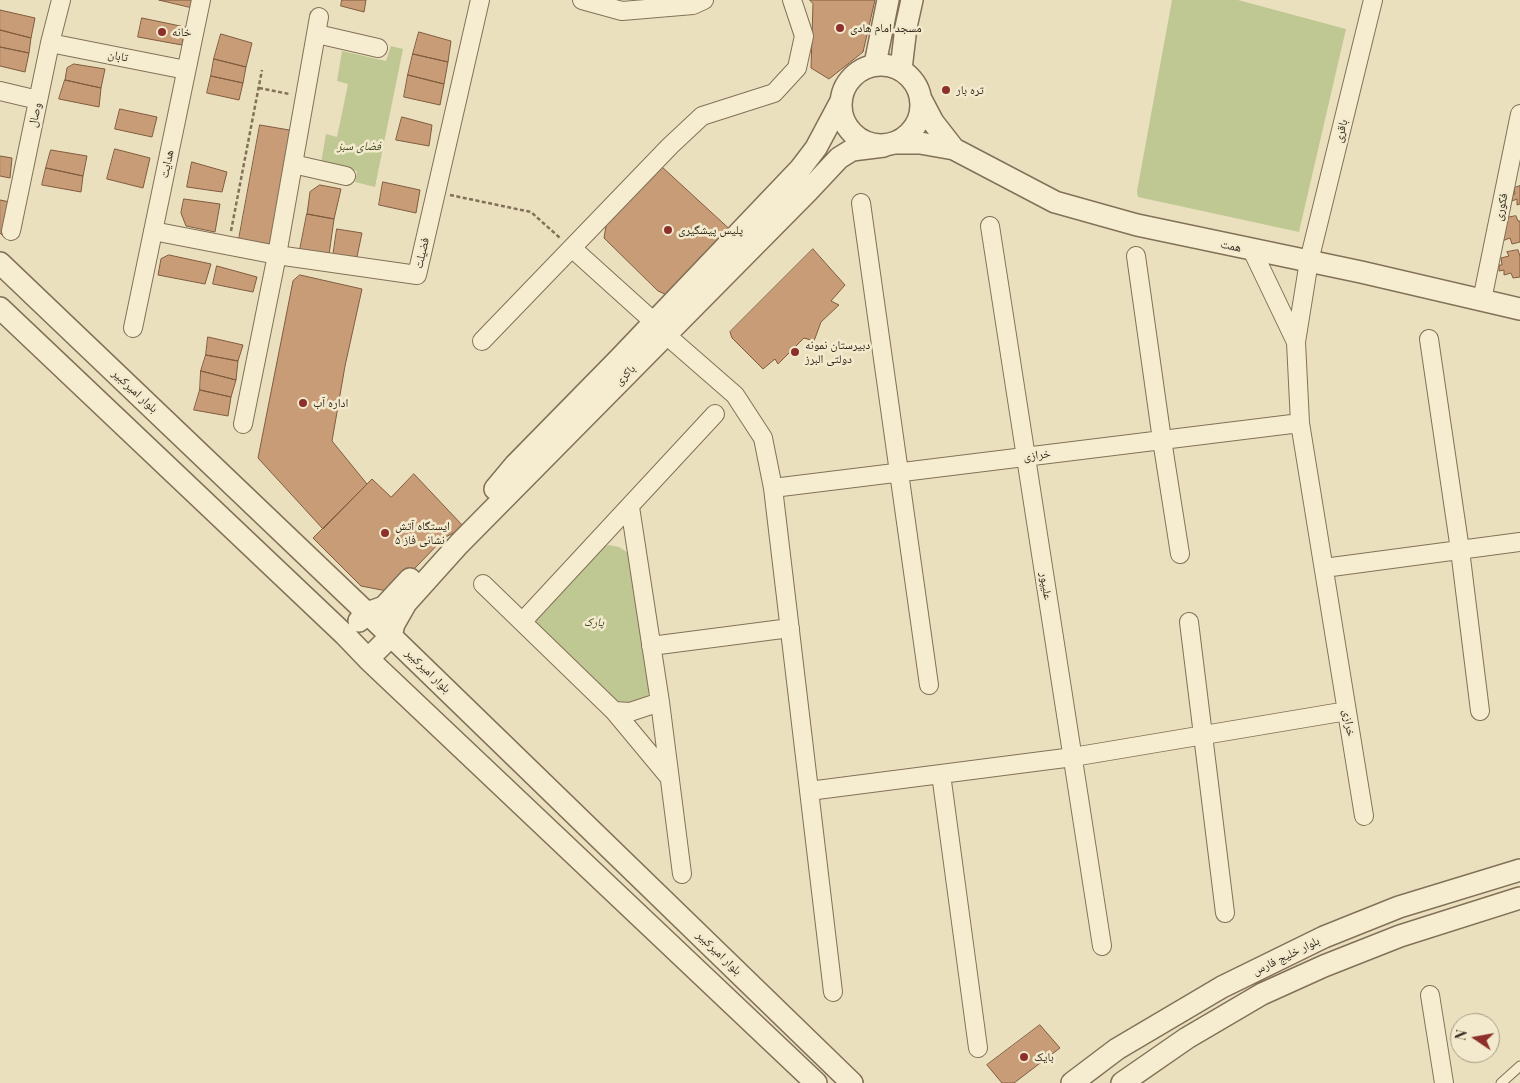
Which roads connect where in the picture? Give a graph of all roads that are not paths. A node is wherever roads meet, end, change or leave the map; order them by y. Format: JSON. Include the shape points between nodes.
{"nodes":[{"id":1,"x":61,"y":0,"type":"edge"},
{"id":2,"x":201,"y":0,"type":"edge"},
{"id":3,"x":480,"y":0,"type":"edge"},
{"id":4,"x":582,"y":0,"type":"edge"},
{"id":5,"x":704,"y":0,"type":"edge"},
{"id":6,"x":792,"y":0,"type":"edge"},
{"id":7,"x":888,"y":0,"type":"edge"},
{"id":8,"x":912,"y":0,"type":"edge"},
{"id":9,"x":1373,"y":0,"type":"edge"},
{"id":10,"x":320,"y":17,"type":"dead end"},
{"id":11,"x":316,"y":34,"type":"junction"},
{"id":12,"x":50,"y":43,"type":"junction"},
{"id":13,"x":378,"y":48,"type":"dead end"},
{"id":14,"x":875,"y":64,"type":"junction"},
{"id":15,"x":901,"y":69,"type":"junction"},
{"id":16,"x":186,"y":70,"type":"junction"},
{"id":17,"x":0,"y":91,"type":"edge"},
{"id":18,"x":38,"y":100,"type":"junction"},
{"id":19,"x":922,"y":101,"type":"junction"},
{"id":20,"x":840,"y":103,"type":"junction"},
{"id":21,"x":1520,"y":114,"type":"edge"},
{"id":22,"x":890,"y":144,"type":"junction"},
{"id":23,"x":954,"y":149,"type":"junction"},
{"id":24,"x":293,"y":164,"type":"junction"},
{"id":25,"x":346,"y":176,"type":"dead end"},
{"id":26,"x":860,"y":203,"type":"dead end"},
{"id":27,"x":990,"y":226,"type":"dead end"},
{"id":28,"x":11,"y":231,"type":"dead end"},
{"id":29,"x":153,"y":231,"type":"junction"},
{"id":30,"x":573,"y":249,"type":"junction"},
{"id":31,"x":1252,"y":250,"type":"junction"},
{"id":32,"x":277,"y":255,"type":"junction"},
{"id":33,"x":1136,"y":256,"type":"dead end"},
{"id":34,"x":1309,"y":261,"type":"junction"},
{"id":35,"x":0,"y":263,"type":"edge"},
{"id":36,"x":1482,"y":300,"type":"junction"},
{"id":37,"x":0,"y":308,"type":"edge"},
{"id":38,"x":1520,"y":308,"type":"edge"},
{"id":39,"x":133,"y":328,"type":"dead end"},
{"id":40,"x":660,"y":328,"type":"junction"},
{"id":41,"x":1429,"y":339,"type":"dead end"},
{"id":42,"x":482,"y":341,"type":"dead end"},
{"id":43,"x":1296,"y":342,"type":"junction"},
{"id":44,"x":716,"y":414,"type":"dead end"},
{"id":45,"x":1300,"y":423,"type":"junction"},
{"id":46,"x":243,"y":424,"type":"dead end"},
{"id":47,"x":1162,"y":440,"type":"junction"},
{"id":48,"x":1026,"y":457,"type":"junction"},
{"id":49,"x":899,"y":472,"type":"junction"},
{"id":50,"x":773,"y":488,"type":"junction"},
{"id":51,"x":630,"y":507,"type":"junction"},
{"id":52,"x":1520,"y":542,"type":"edge"},
{"id":53,"x":1460,"y":550,"type":"junction"},
{"id":54,"x":1180,"y":554,"type":"dead end"},
{"id":55,"x":1324,"y":568,"type":"junction"},
{"id":56,"x":484,"y":584,"type":"dead end"},
{"id":57,"x":367,"y":613,"type":"junction"},
{"id":58,"x":522,"y":622,"type":"junction"},
{"id":59,"x":1189,"y":622,"type":"dead end"},
{"id":60,"x":790,"y":628,"type":"junction"},
{"id":61,"x":345,"y":635,"type":"junction"},
{"id":62,"x":391,"y":636,"type":"junction"},
{"id":63,"x":651,"y":646,"type":"junction"},
{"id":64,"x":368,"y":659,"type":"junction"},
{"id":65,"x":929,"y":685,"type":"dead end"},
{"id":66,"x":660,"y":702,"type":"junction"},
{"id":67,"x":614,"y":711,"type":"junction"},
{"id":68,"x":1347,"y":711,"type":"junction"},
{"id":69,"x":1480,"y":711,"type":"dead end"},
{"id":70,"x":1203,"y":735,"type":"junction"},
{"id":71,"x":1072,"y":757,"type":"junction"},
{"id":72,"x":941,"y":774,"type":"junction"},
{"id":73,"x":669,"y":777,"type":"junction"},
{"id":74,"x":809,"y":791,"type":"junction"},
{"id":75,"x":1364,"y":816,"type":"dead end"},
{"id":76,"x":1520,"y":870,"type":"edge"},
{"id":77,"x":682,"y":874,"type":"dead end"},
{"id":78,"x":1520,"y":898,"type":"edge"},
{"id":79,"x":1225,"y":913,"type":"dead end"},
{"id":80,"x":1102,"y":946,"type":"dead end"},
{"id":81,"x":834,"y":992,"type":"dead end"},
{"id":82,"x":1430,"y":995,"type":"dead end"},
{"id":83,"x":978,"y":1048,"type":"dead end"},
{"id":84,"x":1520,"y":1066,"type":"edge"},
{"id":85,"x":816,"y":1083,"type":"edge"},
{"id":86,"x":852,"y":1083,"type":"edge"},
{"id":87,"x":1072,"y":1083,"type":"edge"},
{"id":88,"x":1122,"y":1083,"type":"edge"},
{"id":89,"x":1444,"y":1083,"type":"edge"},
{"id":90,"x":1501,"y":1083,"type":"edge"}],
"edges":[{"from":1,"to":12,"type":"street","name":"وصال"},
{"from":2,"to":16,"type":"street","name":"هدایت"},
{"from":3,"to":32,"type":"street","name":"فضیلت","via":[[417,275]]},
{"from":4,"to":5,"type":"street","via":[[622,11],[693,5]]},
{"from":6,"to":30,"type":"street","via":[[804,36],[797,68],[774,93],[702,116]]},
{"from":7,"to":14,"type":"street"},
{"from":8,"to":15,"type":"street"},
{"from":9,"to":34,"type":"street","name":"باقری"},
{"from":10,"to":11,"type":"street"},
{"from":11,"to":13,"type":"street"},
{"from":11,"to":24,"type":"street"},
{"from":12,"to":16,"type":"street","name":"تابان"},
{"from":12,"to":18,"type":"street","name":"وصال"},
{"from":14,"to":15,"type":"street"},
{"from":14,"to":20,"type":"street","via":[[851,77]]},
{"from":15,"to":19,"type":"street","via":[[912,77]]},
{"from":16,"to":29,"type":"street","name":"هدایت"},
{"from":17,"to":18,"type":"street"},
{"from":18,"to":28,"type":"street","name":"وصال"},
{"from":19,"to":22,"type":"street","via":[[916,126],[908,136]]},
{"from":19,"to":23,"type":"street"},
{"from":20,"to":22,"type":"street","via":[[848,129],[858,138],[870,144]]},
{"from":20,"to":40,"type":"street","name":"باکری","via":[[800,170]]},
{"from":21,"to":36,"type":"street","name":"فکوری"},
{"from":22,"to":23,"type":"street","via":[[920,143]]},
{"from":22,"to":40,"type":"street","name":"باکری","via":[[852,150],[839,158],[809,190]]},
{"from":23,"to":31,"type":"street","name":"همت","via":[[1055,202],[1137,225]]},
{"from":24,"to":25,"type":"street"},
{"from":24,"to":32,"type":"street"},
{"from":26,"to":49,"type":"street"},
{"from":27,"to":48,"type":"street","name":"علیپور"},
{"from":29,"to":32,"type":"street","name":"فضیلت"},
{"from":29,"to":39,"type":"street","name":"هدایت"},
{"from":30,"to":40,"type":"street"},
{"from":30,"to":42,"type":"street"},
{"from":31,"to":34,"type":"street","name":"همت"},
{"from":31,"to":43,"type":"street"},
{"from":32,"to":46,"type":"street"},
{"from":33,"to":47,"type":"street"},
{"from":34,"to":36,"type":"street","name":"همت"},
{"from":34,"to":43,"type":"street","name":"خرازی"},
{"from":35,"to":57,"type":"street","name":"بلوار امیرکبیر"},
{"from":36,"to":38,"type":"street","name":"همت"},
{"from":37,"to":61,"type":"street"},
{"from":40,"to":50,"type":"street","via":[[735,395],[763,438]]},
{"from":40,"to":57,"type":"street","name":"باکری","via":[[515,464],[464,527],[445,538],[384,606]]},
{"from":40,"to":62,"type":"street","name":"باکری","via":[[406,603]]},
{"from":41,"to":53,"type":"street"},
{"from":43,"to":45,"type":"street","name":"خرازی"},
{"from":44,"to":51,"type":"street"},
{"from":45,"to":47,"type":"street","name":"خرازی"},
{"from":45,"to":55,"type":"street","name":"خرازی"},
{"from":47,"to":48,"type":"street","name":"خرازی"},
{"from":47,"to":54,"type":"street"},
{"from":48,"to":49,"type":"street","name":"خرازی"},
{"from":48,"to":71,"type":"street","name":"علیپور"},
{"from":49,"to":50,"type":"street","name":"خرازی"},
{"from":49,"to":65,"type":"street"},
{"from":50,"to":60,"type":"street"},
{"from":51,"to":58,"type":"street"},
{"from":51,"to":63,"type":"street"},
{"from":52,"to":53,"type":"street"},
{"from":53,"to":55,"type":"street"},
{"from":53,"to":69,"type":"street"},
{"from":55,"to":68,"type":"street","name":"خرازی"},
{"from":56,"to":58,"type":"street"},
{"from":57,"to":61,"type":"street","name":"باکری"},
{"from":57,"to":62,"type":"street","name":"بلوار امیرکبیر"},
{"from":58,"to":67,"type":"street"},
{"from":59,"to":70,"type":"street"},
{"from":60,"to":63,"type":"street"},
{"from":60,"to":74,"type":"street"},
{"from":61,"to":64,"type":"street"},
{"from":62,"to":64,"type":"street"},
{"from":62,"to":86,"type":"street","name":"بلوار امیرکبیر"},
{"from":63,"to":66,"type":"street"},
{"from":64,"to":85,"type":"street"},
{"from":66,"to":67,"type":"street","via":[[630,712]]},
{"from":66,"to":73,"type":"street"},
{"from":67,"to":73,"type":"street"},
{"from":68,"to":70,"type":"street"},
{"from":68,"to":75,"type":"street","name":"خرازی"},
{"from":70,"to":71,"type":"street"},
{"from":70,"to":79,"type":"street"},
{"from":71,"to":72,"type":"street"},
{"from":71,"to":80,"type":"street","name":"علیپور"},
{"from":72,"to":74,"type":"street"},
{"from":72,"to":83,"type":"street"},
{"from":73,"to":77,"type":"street"},
{"from":74,"to":81,"type":"street"},
{"from":76,"to":87,"type":"street","name":"بلوار خلیج فارس","via":[[1399,906],[1324,937],[1222,987],[1118,1049]]},
{"from":78,"to":88,"type":"street","name":"بلوار خلیج فارس","via":[[1400,936],[1262,994],[1187,1038]]},
{"from":82,"to":89,"type":"street"},
{"from":84,"to":90,"type":"lane"}]}
